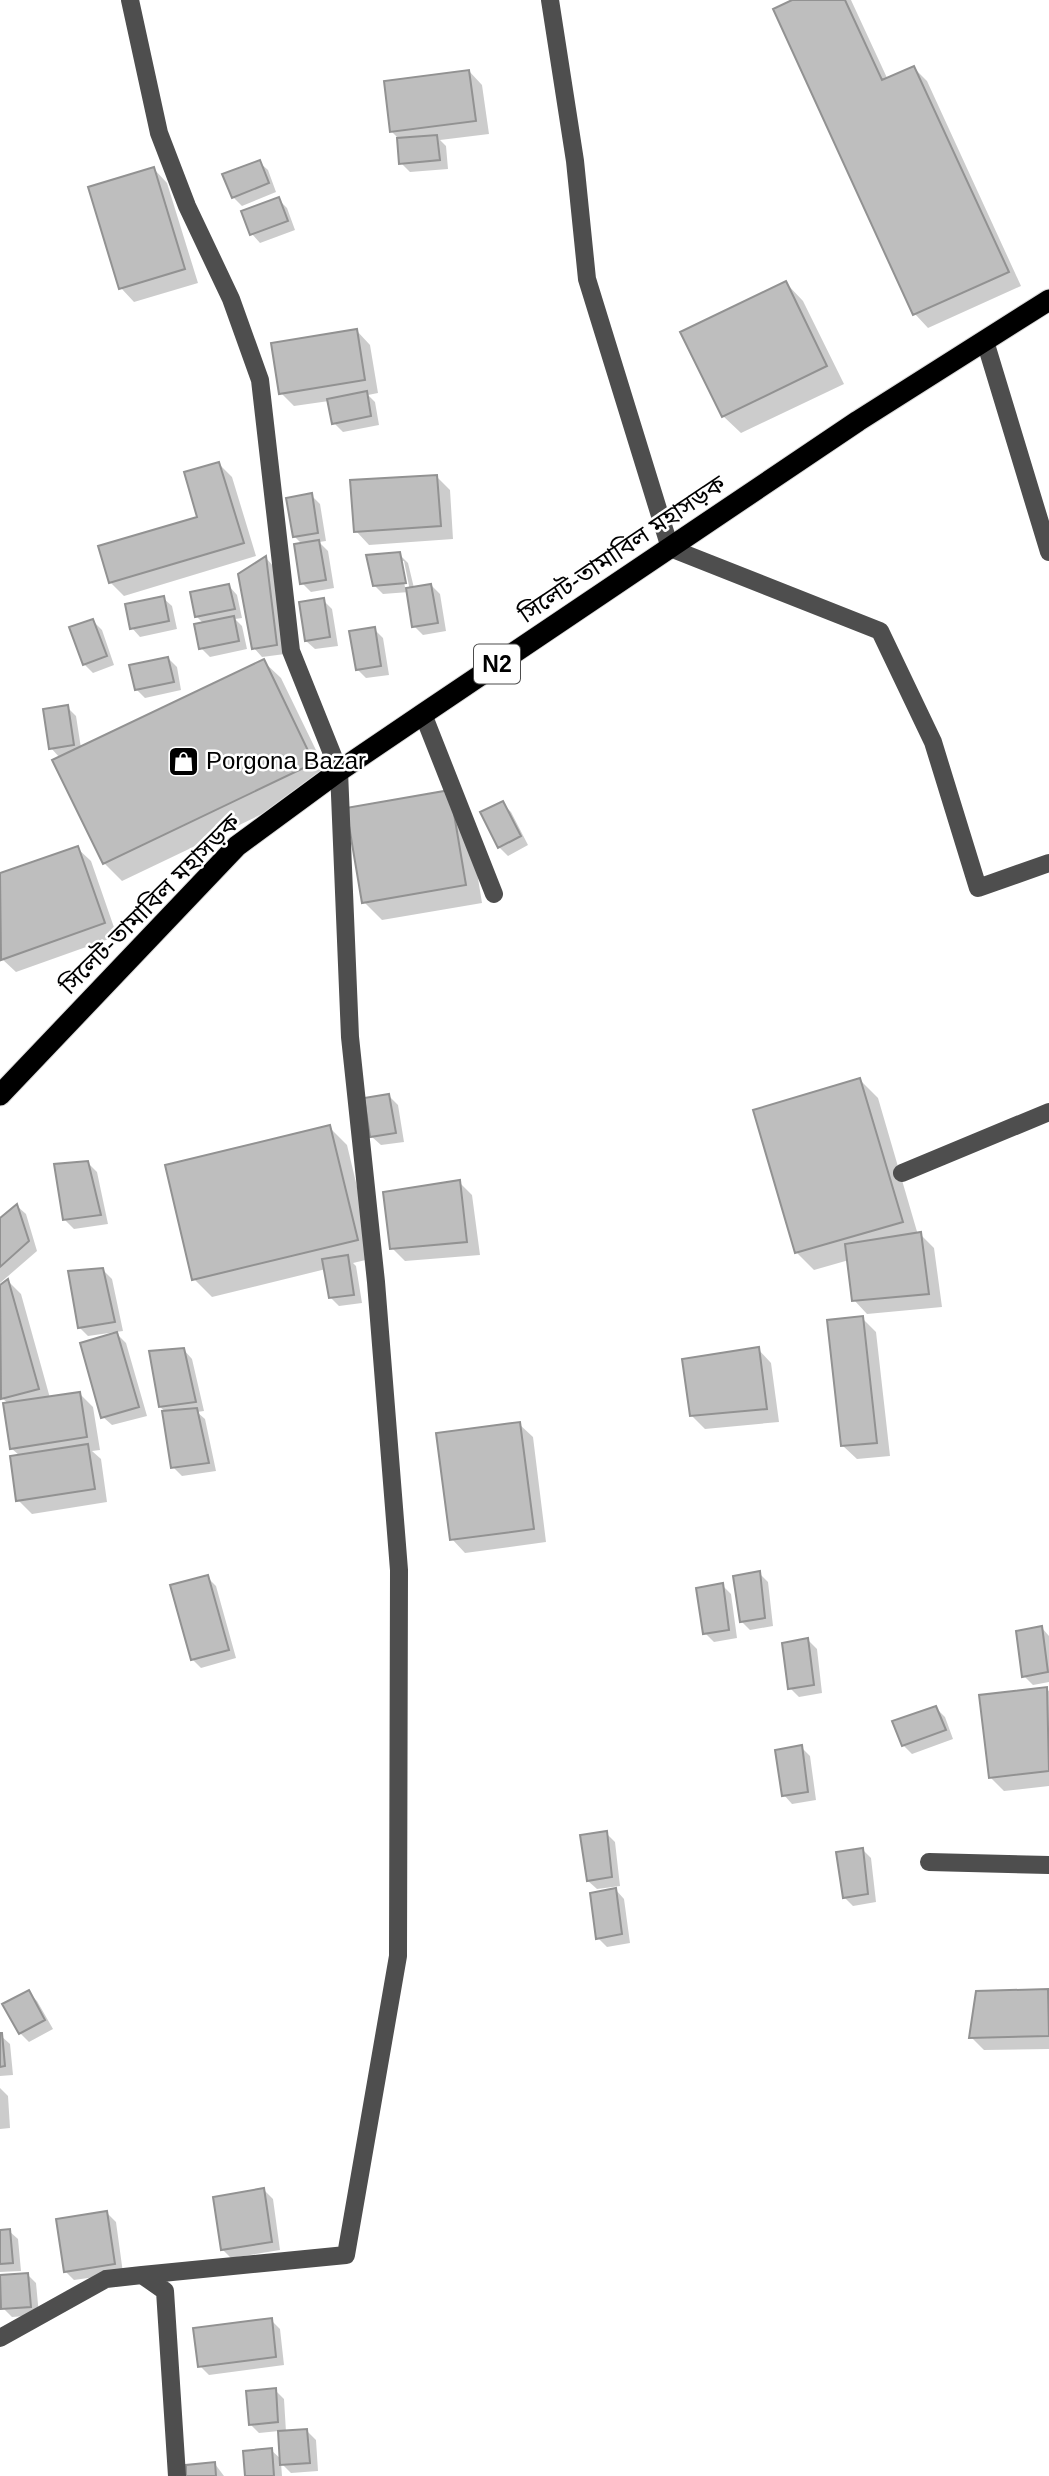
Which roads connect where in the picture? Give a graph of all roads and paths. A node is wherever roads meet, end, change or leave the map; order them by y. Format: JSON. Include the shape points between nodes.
{"nodes":[{"id":1,"x":130,"y":0,"type":"edge"},
{"id":2,"x":551,"y":0,"type":"edge"},
{"id":3,"x":1049,"y":300,"type":"edge"},
{"id":4,"x":985,"y":341,"type":"junction"},
{"id":5,"x":670,"y":548,"type":"junction"},
{"id":6,"x":1049,"y":552,"type":"edge"},
{"id":7,"x":423,"y":714,"type":"junction"},
{"id":8,"x":339,"y":771,"type":"junction"},
{"id":9,"x":1049,"y":863,"type":"edge"},
{"id":10,"x":494,"y":894,"type":"dead end"},
{"id":11,"x":0,"y":1095,"type":"edge"},
{"id":12,"x":1049,"y":1112,"type":"edge"},
{"id":13,"x":902,"y":1173,"type":"dead end"},
{"id":14,"x":929,"y":1862,"type":"dead end"},
{"id":15,"x":1049,"y":1865,"type":"edge"},
{"id":16,"x":142,"y":2275,"type":"junction"},
{"id":17,"x":0,"y":2338,"type":"edge"},
{"id":18,"x":177,"y":2476,"type":"edge"}],
"edges":[{"from":1,"to":8,"type":"street","via":[[159,133],[187,206],[232,299],[260,380],[291,651]]},
{"from":2,"to":5,"type":"street","via":[[587,279]]},
{"from":3,"to":4,"type":"highway","name":"সিলেট-তামাবিল মহাসড়ক","number":"N2"},
{"from":4,"to":5,"type":"highway","name":"সিলেট-তামাবিল মহাসড়ক","number":"N2"},
{"from":4,"to":6,"type":"street"},
{"from":5,"to":7,"type":"highway","name":"সিলেট-তামাবিল মহাসড়ক","number":"N2"},
{"from":5,"to":9,"type":"street","via":[[880,631],[933,743],[978,888]]},
{"from":7,"to":8,"type":"highway","name":"সিলেট-তামাবিল মহাসড়ক","number":"N2"},
{"from":7,"to":10,"type":"street"},
{"from":8,"to":11,"type":"highway","name":"সিলেট-তামাবিল মহাসড়ক","number":"N2","via":[[237,846]]},
{"from":8,"to":16,"type":"street","via":[[350,1037],[399,1570],[398,1956],[346,2255]]},
{"from":12,"to":13,"type":"street"},
{"from":14,"to":15,"type":"street"},
{"from":16,"to":17,"type":"street","via":[[106,2279]]},
{"from":16,"to":18,"type":"street","via":[[165,2291]]}]}
